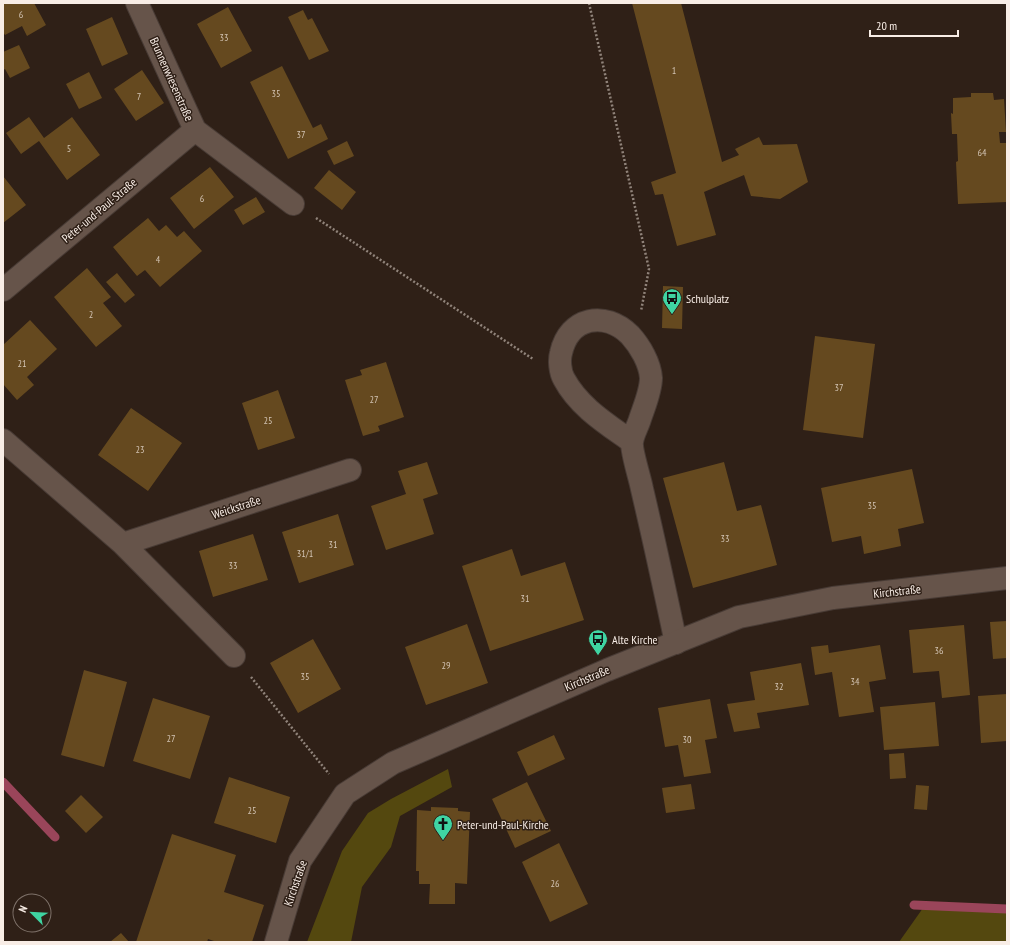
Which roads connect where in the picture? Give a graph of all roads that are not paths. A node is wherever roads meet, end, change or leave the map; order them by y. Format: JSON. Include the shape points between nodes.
{"nodes":[{"id":1,"x":137,"y":3,"type":"edge"},
{"id":2,"x":195,"y":130,"type":"junction"},
{"id":3,"x":293,"y":204,"type":"road end"},
{"id":4,"x":3,"y":290,"type":"edge"},
{"id":5,"x":3,"y":440,"type":"edge"},
{"id":6,"x":632,"y":442,"type":"junction"},
{"id":7,"x":350,"y":470,"type":"dead end"},
{"id":8,"x":123,"y":544,"type":"junction"},
{"id":9,"x":1007,"y":578,"type":"edge"},
{"id":10,"x":676,"y":643,"type":"junction"},
{"id":11,"x":234,"y":656,"type":"road end"},
{"id":12,"x":276,"y":942,"type":"edge"}],
"edges":[{"from":1,"to":2,"type":"street","name":"Brunnenwiesenstraße"},
{"from":2,"to":3,"type":"street","name":"Brunnenwiesenstraße"},
{"from":2,"to":4,"type":"street","name":"Peter-und-Paul-Straße"},
{"from":5,"to":8,"type":"street"},
{"from":6,"to":6,"type":"street","via":[[651,378],[644,356],[624,329],[597,319],[582,323],[570,332],[563,344],[560,360],[563,378],[592,414]]},
{"from":6,"to":10,"type":"street"},
{"from":7,"to":8,"type":"street","name":"Weickstraße"},
{"from":8,"to":11,"type":"street"},
{"from":9,"to":10,"type":"street","name":"Kirchstraße","via":[[833,598],[739,617]]},
{"from":10,"to":12,"type":"street","name":"Kirchstraße","via":[[607,670],[393,763],[345,794],[300,861]]}]}
